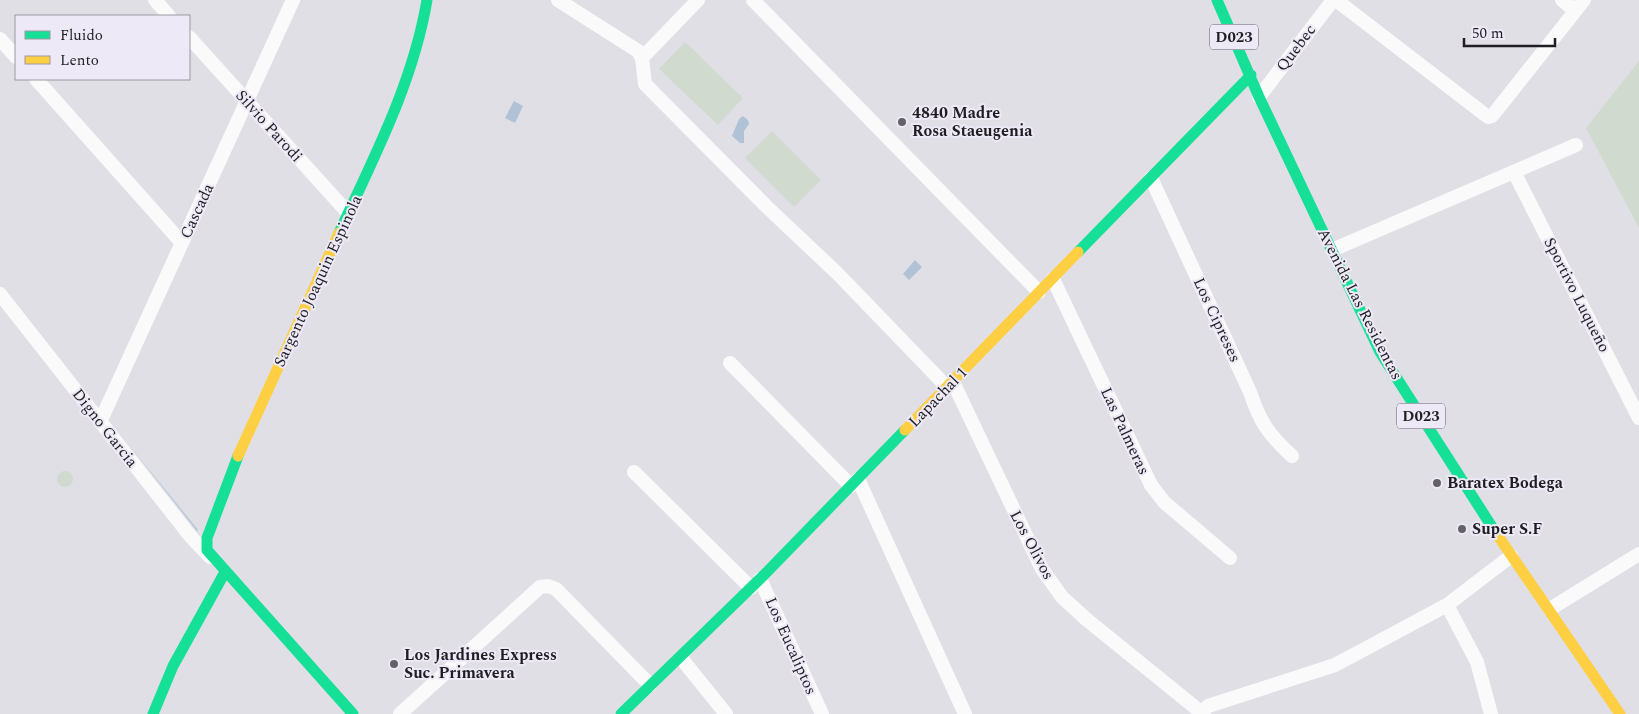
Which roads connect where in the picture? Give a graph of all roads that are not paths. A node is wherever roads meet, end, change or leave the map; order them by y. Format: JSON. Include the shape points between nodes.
{"nodes":[{"id":1,"x":155,"y":0,"type":"edge"},
{"id":2,"x":293,"y":0,"type":"edge"},
{"id":3,"x":427,"y":0,"type":"edge"},
{"id":4,"x":558,"y":0,"type":"edge"},
{"id":5,"x":698,"y":0,"type":"edge"},
{"id":6,"x":753,"y":0,"type":"edge"},
{"id":7,"x":1217,"y":0,"type":"edge"},
{"id":8,"x":1335,"y":0,"type":"edge"},
{"id":9,"x":1562,"y":0,"type":"edge"},
{"id":10,"x":1584,"y":0,"type":"edge"},
{"id":11,"x":1575,"y":11,"type":"junction"},
{"id":12,"x":168,"y":15,"type":"edge"},
{"id":13,"x":190,"y":38,"type":"edge"},
{"id":14,"x":0,"y":39,"type":"edge"},
{"id":15,"x":15,"y":56,"type":"edge"},
{"id":16,"x":642,"y":58,"type":"junction"},
{"id":17,"x":1251,"y":75,"type":"junction"},
{"id":18,"x":37,"y":80,"type":"edge"},
{"id":19,"x":1259,"y":97,"type":"junction"},
{"id":20,"x":248,"y":102,"type":"junction"},
{"id":21,"x":1576,"y":146,"type":"dead end"},
{"id":22,"x":1514,"y":172,"type":"junction"},
{"id":23,"x":1151,"y":178,"type":"junction"},
{"id":24,"x":349,"y":214,"type":"junction"},
{"id":25,"x":182,"y":242,"type":"junction"},
{"id":26,"x":1332,"y":250,"type":"junction"},
{"id":27,"x":1053,"y":279,"type":"junction"},
{"id":28,"x":1039,"y":292,"type":"junction"},
{"id":29,"x":0,"y":294,"type":"edge"},
{"id":30,"x":730,"y":363,"type":"dead end"},
{"id":31,"x":950,"y":385,"type":"junction"},
{"id":32,"x":1639,"y":418,"type":"edge"},
{"id":33,"x":100,"y":422,"type":"junction"},
{"id":34,"x":1292,"y":456,"type":"dead end"},
{"id":35,"x":634,"y":472,"type":"dead end"},
{"id":36,"x":854,"y":482,"type":"junction"},
{"id":37,"x":1639,"y":554,"type":"edge"},
{"id":38,"x":1511,"y":556,"type":"junction"},
{"id":39,"x":1230,"y":558,"type":"dead end"},
{"id":40,"x":213,"y":559,"type":"junction"},
{"id":41,"x":225,"y":572,"type":"junction"},
{"id":42,"x":756,"y":583,"type":"junction"},
{"id":43,"x":1447,"y":605,"type":"junction"},
{"id":44,"x":1550,"y":609,"type":"junction"},
{"id":45,"x":681,"y":658,"type":"junction"},
{"id":46,"x":650,"y":685,"type":"junction"},
{"id":47,"x":1204,"y":711,"type":"edge"},
{"id":48,"x":153,"y":714,"type":"edge"},
{"id":49,"x":353,"y":714,"type":"edge"},
{"id":50,"x":400,"y":714,"type":"edge"},
{"id":51,"x":621,"y":714,"type":"edge"},
{"id":52,"x":726,"y":714,"type":"edge"},
{"id":53,"x":822,"y":714,"type":"edge"},
{"id":54,"x":965,"y":714,"type":"edge"},
{"id":55,"x":1491,"y":714,"type":"edge"},
{"id":56,"x":1620,"y":714,"type":"edge"}],
"edges":[{"from":1,"to":12,"type":"street"},
{"from":2,"to":20,"type":"street","name":"Cascada"},
{"from":3,"to":24,"type":"street","name":"Sargento Joaquin Espinola","via":[[412,68]]},
{"from":4,"to":16,"type":"street","via":[[626,42]]},
{"from":5,"to":16,"type":"street"},
{"from":6,"to":28,"type":"street"},
{"from":7,"to":17,"type":"street","name":"Avenida Las Residentas","number":"D023"},
{"from":8,"to":11,"type":"street","via":[[1485,116],[1492,116]]},
{"from":8,"to":19,"type":"street","name":"Quebec"},
{"from":9,"to":11,"type":"street"},
{"from":10,"to":11,"type":"street"},
{"from":13,"to":20,"type":"street","name":"Silvio Parodi"},
{"from":14,"to":15,"type":"street"},
{"from":16,"to":31,"type":"street","name":"Los Olivos","via":[[645,84]]},
{"from":17,"to":19,"type":"street","name":"Avenida Las Residentas","number":"D023"},
{"from":17,"to":23,"type":"street","name":"Lapachal 1"},
{"from":18,"to":25,"type":"street"},
{"from":19,"to":26,"type":"street","name":"Avenida Las Residentas","number":"D023"},
{"from":20,"to":24,"type":"street","name":"Silvio Parodi"},
{"from":20,"to":25,"type":"street","name":"Cascada"},
{"from":21,"to":22,"type":"street"},
{"from":22,"to":26,"type":"street"},
{"from":22,"to":32,"type":"street","name":"Sportivo Luqueño"},
{"from":23,"to":27,"type":"street","name":"Lapachal 1"},
{"from":23,"to":34,"type":"street","name":"Los Cipreses","via":[[1260,420],[1266,431]]},
{"from":24,"to":40,"type":"street","name":"Sargento Joaquin Espinola","via":[[233,466],[212,519],[207,550]]},
{"from":25,"to":33,"type":"street","name":"Cascada"},
{"from":26,"to":38,"type":"street","name":"Avenida Las Residentas","number":"D023","via":[[1380,352]]},
{"from":27,"to":28,"type":"street","name":"Lapachal 1"},
{"from":27,"to":39,"type":"street","name":"Las Palmeras","via":[[1151,485],[1164,502]]},
{"from":28,"to":31,"type":"street","name":"Lapachal 1"},
{"from":29,"to":33,"type":"street","name":"Digno Garcia"},
{"from":30,"to":36,"type":"street"},
{"from":31,"to":36,"type":"street","name":"Lapachal 1"},
{"from":31,"to":47,"type":"street","name":"Los Olivos","via":[[1042,569],[1062,597]]},
{"from":33,"to":40,"type":"street","name":"Digno Garcia"},
{"from":35,"to":42,"type":"street"},
{"from":36,"to":42,"type":"street","name":"Lapachal 1"},
{"from":36,"to":54,"type":"street"},
{"from":37,"to":44,"type":"street"},
{"from":38,"to":43,"type":"street"},
{"from":38,"to":44,"type":"street","name":"Avenida Las Residentas","number":"D023"},
{"from":40,"to":41,"type":"street"},
{"from":41,"to":48,"type":"street","via":[[173,666]]},
{"from":41,"to":49,"type":"street"},
{"from":42,"to":45,"type":"street","name":"Lapachal 1"},
{"from":42,"to":53,"type":"street","name":"Los Eucaliptos"},
{"from":43,"to":47,"type":"street","via":[[1335,665]]},
{"from":43,"to":55,"type":"street","via":[[1477,662]]},
{"from":44,"to":56,"type":"street","name":"Avenida Las Residentas","number":"D023"},
{"from":45,"to":46,"type":"street","name":"Lapachal 1"},
{"from":45,"to":52,"type":"street"},
{"from":46,"to":50,"type":"street","via":[[556,589],[544,586]]},
{"from":46,"to":51,"type":"street","name":"Lapachal 1"}]}
